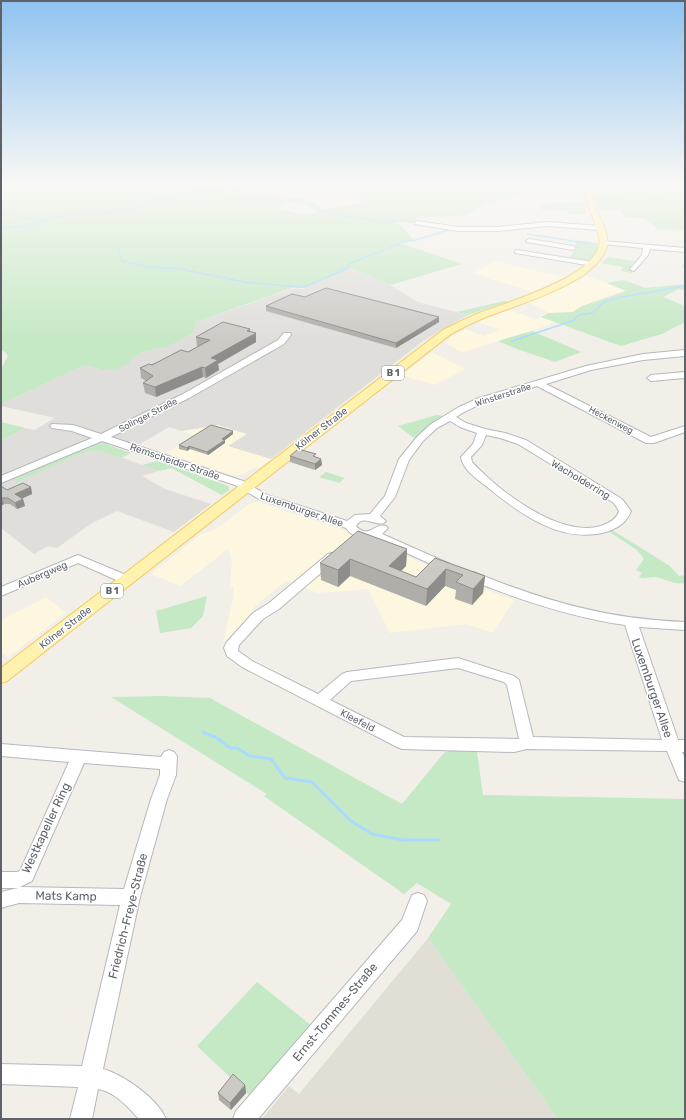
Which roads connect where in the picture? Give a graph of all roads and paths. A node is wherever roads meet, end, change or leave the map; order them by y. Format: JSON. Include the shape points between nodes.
{"nodes":[{"id":1,"x":602,"y":237,"type":"edge"},
{"id":2,"x":529,"y":241,"type":"dead end"},
{"id":3,"x":604,"y":243,"type":"junction"},
{"id":4,"x":547,"y":244,"type":"junction"},
{"id":5,"x":648,"y":246,"type":"junction"},
{"id":6,"x":573,"y":248,"type":"dead end"},
{"id":7,"x":685,"y":250,"type":"edge"},
{"id":8,"x":518,"y":252,"type":"dead end"},
{"id":9,"x":535,"y":255,"type":"junction"},
{"id":10,"x":593,"y":264,"type":"junction"},
{"id":11,"x":633,"y":269,"type":"dead end"},
{"id":12,"x":287,"y":335,"type":"dead end"},
{"id":13,"x":685,"y":352,"type":"edge"},
{"id":14,"x":685,"y":374,"type":"edge"},
{"id":15,"x":651,"y":378,"type":"dead end"},
{"id":16,"x":538,"y":383,"type":"junction"},
{"id":17,"x":449,"y":416,"type":"junction"},
{"id":18,"x":55,"y":426,"type":"dead end"},
{"id":19,"x":685,"y":429,"type":"edge"},
{"id":20,"x":483,"y":432,"type":"junction"},
{"id":21,"x":103,"y":437,"type":"junction"},
{"id":22,"x":1,"y":480,"type":"edge"},
{"id":23,"x":247,"y":487,"type":"junction"},
{"id":24,"x":373,"y":518,"type":"junction"},
{"id":25,"x":378,"y":531,"type":"junction"},
{"id":26,"x":351,"y":534,"type":"junction"},
{"id":27,"x":127,"y":580,"type":"junction"},
{"id":28,"x":1,"y":592,"type":"edge"},
{"id":29,"x":631,"y":622,"type":"junction"},
{"id":30,"x":685,"y":626,"type":"edge"},
{"id":31,"x":1,"y":677,"type":"edge"},
{"id":32,"x":320,"y":700,"type":"junction"},
{"id":33,"x":527,"y":743,"type":"junction"},
{"id":34,"x":679,"y":746,"type":"edge"},
{"id":35,"x":1,"y":750,"type":"edge"},
{"id":36,"x":79,"y":757,"type":"junction"},
{"id":37,"x":685,"y":776,"type":"edge"},
{"id":38,"x":1,"y":880,"type":"edge"},
{"id":39,"x":131,"y":897,"type":"junction"},
{"id":40,"x":1,"y":900,"type":"edge"},
{"id":41,"x":418,"y":901,"type":"dead end"},
{"id":42,"x":1,"y":1074,"type":"edge"},
{"id":43,"x":91,"y":1077,"type":"junction"},
{"id":44,"x":81,"y":1119,"type":"edge"},
{"id":45,"x":154,"y":1119,"type":"edge"},
{"id":46,"x":244,"y":1119,"type":"edge"}],
"edges":[{"from":1,"to":3,"type":"main road"},
{"from":2,"to":4,"type":"street"},
{"from":3,"to":5,"type":"street"},
{"from":3,"to":10,"type":"main road","name":"Kölner Straße","number":"B 1","via":[[602,253]]},
{"from":4,"to":6,"type":"street"},
{"from":4,"to":9,"type":"street"},
{"from":5,"to":7,"type":"street"},
{"from":5,"to":11,"type":"street","via":[[645,255]]},
{"from":8,"to":9,"type":"street"},
{"from":9,"to":10,"type":"street"},
{"from":10,"to":23,"type":"main road","name":"Kölner Straße","number":"B 1","via":[[563,283],[447,332]]},
{"from":12,"to":21,"type":"street","name":"Solinger Straße","via":[[281,342],[186,396]]},
{"from":13,"to":16,"type":"street","name":"Winsterstraße","via":[[606,364]]},
{"from":14,"to":15,"type":"street"},
{"from":16,"to":17,"type":"street","name":"Winsterstraße","via":[[482,400]]},
{"from":16,"to":19,"type":"street","name":"Heckenweg","via":[[650,441]]},
{"from":17,"to":20,"type":"street","name":"Wacholderring","via":[[463,425]]},
{"from":17,"to":24,"type":"street","name":"Winsterstraße","via":[[420,439],[404,459],[390,497]]},
{"from":18,"to":21,"type":"street","name":"Remscheider Straße","via":[[73,428]]},
{"from":20,"to":20,"type":"street","name":"Wacholderring","via":[[466,457],[467,463],[498,490],[541,519],[566,529],[594,530],[617,523],[624,517],[625,511],[618,501],[522,442]]},
{"from":21,"to":22,"type":"street","name":"Solinger Straße"},
{"from":21,"to":23,"type":"street","name":"Remscheider Straße"},
{"from":23,"to":26,"type":"street","name":"Luxemburger Allee","via":[[263,497]]},
{"from":23,"to":27,"type":"main road","name":"Kölner Straße","number":"B 1"},
{"from":24,"to":25,"type":"street","name":"Luxemburger Allee","via":[[381,522]]},
{"from":24,"to":26,"type":"street","name":"Luxemburger Allee","via":[[362,517]]},
{"from":25,"to":26,"type":"street","name":"Luxemburger Allee"},
{"from":25,"to":29,"type":"street","name":"Luxemburger Allee","via":[[440,565],[553,605]]},
{"from":26,"to":32,"type":"street","name":"Kleefeld","via":[[274,606],[258,616],[231,648],[232,652],[247,664]]},
{"from":27,"to":28,"type":"street","name":"Aubergweg","via":[[78,559]]},
{"from":27,"to":31,"type":"main road","name":"Kölner Straße","number":"B 1"},
{"from":29,"to":30,"type":"street","name":"Luxemburger Allee"},
{"from":29,"to":34,"type":"street","name":"Luxemburger Allee","via":[[642,659]]},
{"from":32,"to":33,"type":"street","name":"Kleefeld","via":[[406,744],[514,746]]},
{"from":32,"to":33,"type":"street","via":[[347,677],[462,664],[509,679],[514,683]]},
{"from":33,"to":34,"type":"street","name":"Kleefeld"},
{"from":34,"to":37,"type":"street","name":"Luxemburger Allee"},
{"from":35,"to":36,"type":"street"},
{"from":36,"to":38,"type":"street","name":"Westkapeller Ring","via":[[26,876],[19,880]]},
{"from":36,"to":39,"type":"street","name":"Friedrich-Freye-Straße","via":[[169,760],[168,775]]},
{"from":39,"to":40,"type":"street","name":"Mats Kamp","via":[[19,895]]},
{"from":39,"to":43,"type":"street","name":"Friedrich-Freye-Straße"},
{"from":41,"to":46,"type":"street","name":"Ernst-Tommes-Straße","via":[[410,925]]},
{"from":42,"to":43,"type":"street"},
{"from":43,"to":44,"type":"street","name":"Friedrich-Freye-Straße"},
{"from":43,"to":45,"type":"street","via":[[112,1082]]}]}
